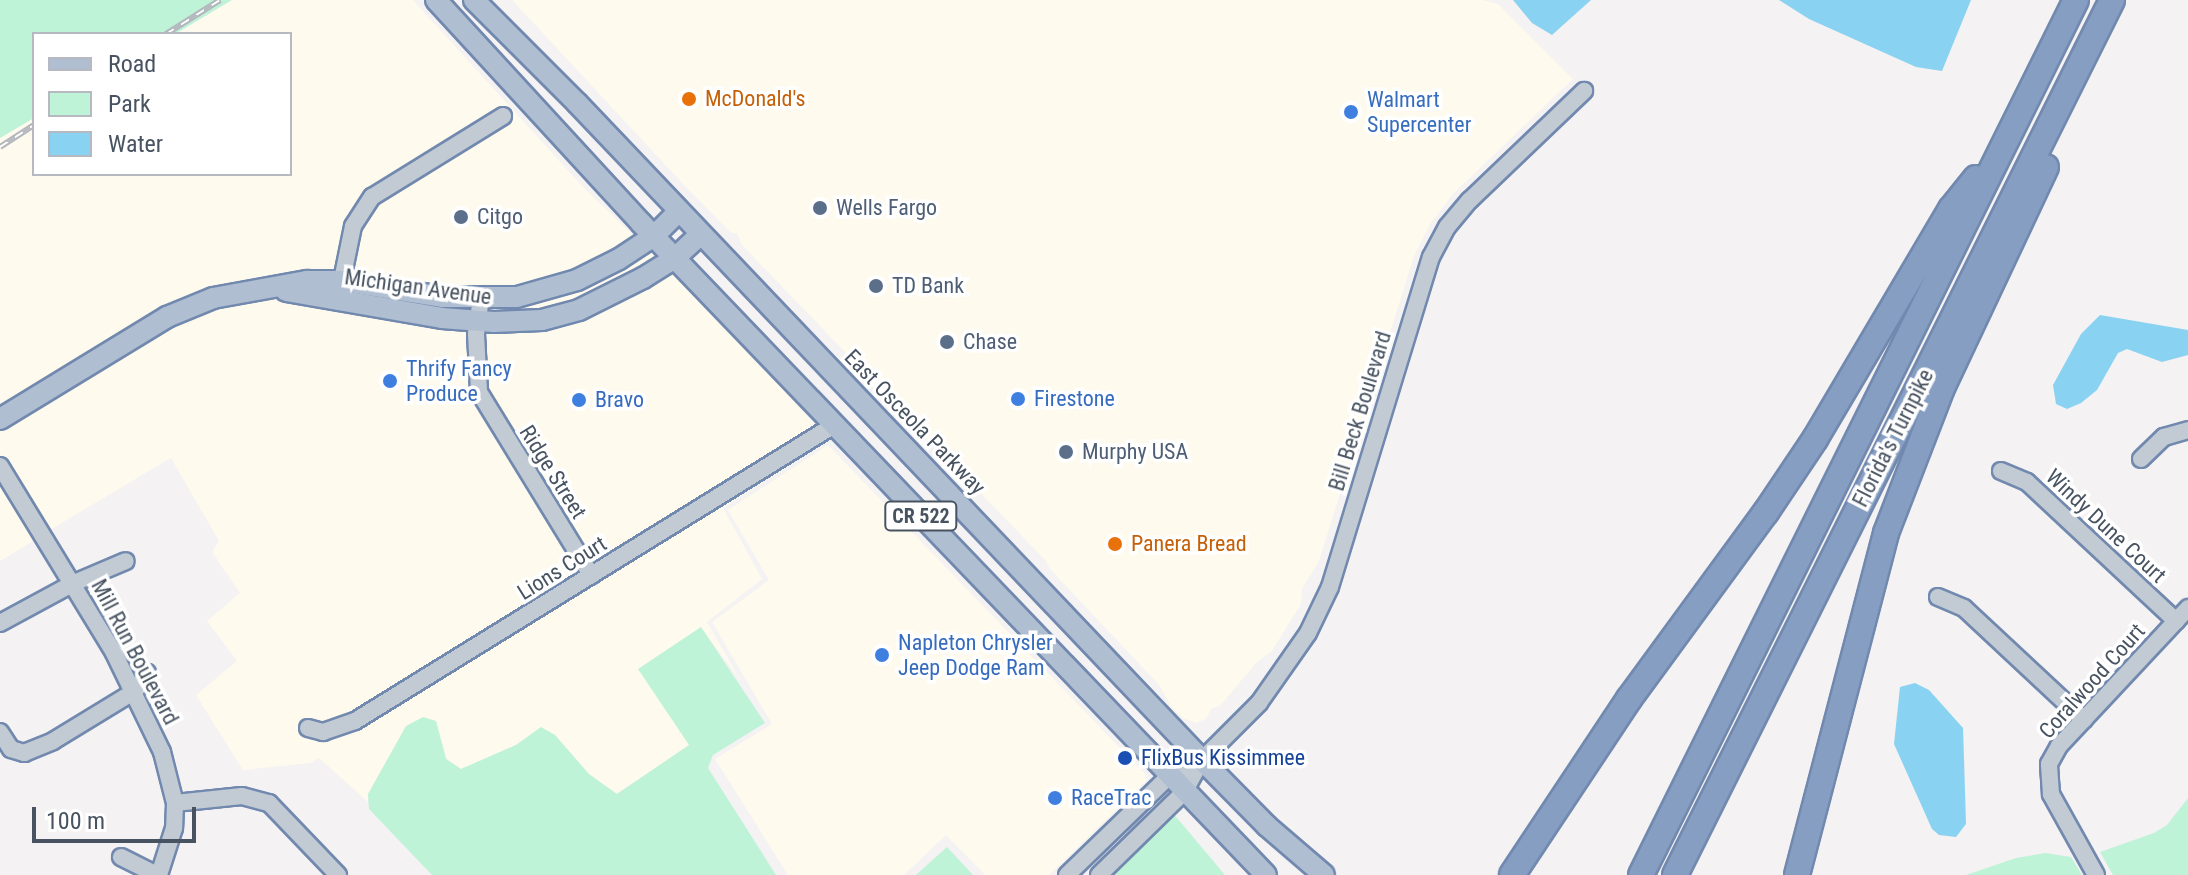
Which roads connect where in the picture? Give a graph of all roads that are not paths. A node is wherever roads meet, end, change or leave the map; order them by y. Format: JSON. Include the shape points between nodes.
{"nodes":[{"id":1,"x":436,"y":0,"type":"edge"},
{"id":2,"x":474,"y":0,"type":"edge"},
{"id":3,"x":2076,"y":0,"type":"edge"},
{"id":4,"x":2112,"y":0,"type":"edge"},
{"id":5,"x":2120,"y":0,"type":"edge"},
{"id":6,"x":1584,"y":91,"type":"dead end"},
{"id":7,"x":503,"y":116,"type":"dead end"},
{"id":8,"x":2005,"y":142,"type":"junction"},
{"id":9,"x":679,"y":211,"type":"junction"},
{"id":10,"x":700,"y":235,"type":"junction"},
{"id":11,"x":654,"y":236,"type":"junction"},
{"id":12,"x":675,"y":258,"type":"junction"},
{"id":13,"x":340,"y":291,"type":"junction"},
{"id":14,"x":481,"y":298,"type":"junction"},
{"id":15,"x":478,"y":321,"type":"junction"},
{"id":16,"x":0,"y":419,"type":"edge"},
{"id":17,"x":834,"y":425,"type":"junction"},
{"id":18,"x":2188,"y":430,"type":"edge"},
{"id":19,"x":2141,"y":459,"type":"dead end"},
{"id":20,"x":0,"y":466,"type":"edge"},
{"id":21,"x":2001,"y":471,"type":"dead end"},
{"id":22,"x":126,"y":561,"type":"dead end"},
{"id":23,"x":591,"y":575,"type":"junction"},
{"id":24,"x":74,"y":583,"type":"junction"},
{"id":25,"x":1938,"y":597,"type":"dead end"},
{"id":26,"x":2188,"y":608,"type":"edge"},
{"id":27,"x":2176,"y":621,"type":"junction"},
{"id":28,"x":0,"y":623,"type":"edge"},
{"id":29,"x":147,"y":673,"type":"dead end"},
{"id":30,"x":135,"y":691,"type":"junction"},
{"id":31,"x":2084,"y":720,"type":"junction"},
{"id":32,"x":308,"y":728,"type":"dead end"},
{"id":33,"x":0,"y":732,"type":"edge"},
{"id":34,"x":1202,"y":760,"type":"junction"},
{"id":35,"x":1169,"y":776,"type":"junction"},
{"id":36,"x":1184,"y":792,"type":"junction"},
{"id":37,"x":175,"y":803,"type":"junction"},
{"id":38,"x":121,"y":857,"type":"dead end"},
{"id":39,"x":158,"y":875,"type":"edge"},
{"id":40,"x":338,"y":875,"type":"edge"},
{"id":41,"x":1067,"y":875,"type":"edge"},
{"id":42,"x":1099,"y":875,"type":"edge"},
{"id":43,"x":1266,"y":875,"type":"edge"},
{"id":44,"x":1324,"y":875,"type":"edge"},
{"id":45,"x":1512,"y":875,"type":"edge"},
{"id":46,"x":1641,"y":875,"type":"edge"},
{"id":47,"x":1675,"y":875,"type":"edge"},
{"id":48,"x":1797,"y":875,"type":"edge"},
{"id":49,"x":2096,"y":875,"type":"edge"}],
"edges":[{"from":1,"to":11,"type":"main road","number":"CR 522"},
{"from":2,"to":9,"type":"main road","name":"East Osceola Parkway","number":"CR 522"},
{"from":3,"to":8,"type":"highway","name":"Florida's Turnpike"},
{"from":4,"to":47,"type":"highway","name":"Florida's Turnpike"},
{"from":5,"to":48,"type":"highway","via":[[1910,465],[1867,598]]},
{"from":6,"to":34,"type":"street","name":"Bill Beck Boulevard","via":[[1447,227],[1431,257],[1322,607],[1267,693]]},
{"from":7,"to":13,"type":"street","via":[[372,197],[353,226]]},
{"from":8,"to":45,"type":"highway","via":[[1951,209],[1766,512],[1629,699]]},
{"from":8,"to":46,"type":"highway","name":"Florida's Turnpike"},
{"from":9,"to":10,"type":"main road","name":"East Osceola Parkway","number":"CR 522"},
{"from":9,"to":11,"type":"main road","name":"Michigan Avenue"},
{"from":10,"to":12,"type":"main road","name":"Michigan Avenue"},
{"from":10,"to":34,"type":"main road","name":"East Osceola Parkway","number":"CR 522"},
{"from":11,"to":12,"type":"main road","number":"CR 522"},
{"from":11,"to":14,"type":"main road","name":"Michigan Avenue","via":[[577,280],[506,299]]},
{"from":12,"to":15,"type":"main road","name":"Michigan Avenue","via":[[579,310],[542,320]]},
{"from":12,"to":17,"type":"main road","number":"CR 522"},
{"from":13,"to":14,"type":"main road","name":"Michigan Avenue"},
{"from":13,"to":15,"type":"main road","name":"Michigan Avenue"},
{"from":13,"to":16,"type":"main road","name":"Michigan Avenue","via":[[250,289],[190,306]]},
{"from":14,"to":15,"type":"street","name":"Ridge Street"},
{"from":15,"to":23,"type":"street","name":"Ridge Street","via":[[479,392]]},
{"from":17,"to":23,"type":"street","name":"Lions Court"},
{"from":17,"to":35,"type":"main road","number":"CR 522"},
{"from":18,"to":19,"type":"street","via":[[2164,437]]},
{"from":20,"to":24,"type":"street","name":"Mill Run Boulevard"},
{"from":21,"to":27,"type":"street","name":"Windy Dune Court","via":[[2027,482]]},
{"from":22,"to":24,"type":"street"},
{"from":23,"to":32,"type":"street","name":"Lions Court","via":[[355,721],[323,732]]},
{"from":24,"to":28,"type":"street"},
{"from":24,"to":30,"type":"street","name":"Mill Run Boulevard"},
{"from":25,"to":31,"type":"street","via":[[1964,608]]},
{"from":26,"to":27,"type":"street","name":"Coralwood Court"},
{"from":27,"to":31,"type":"street","name":"Coralwood Court"},
{"from":29,"to":30,"type":"street"},
{"from":30,"to":33,"type":"street","via":[[24,753],[11,749]]},
{"from":30,"to":37,"type":"street","name":"Mill Run Boulevard","via":[[162,752]]},
{"from":31,"to":49,"type":"street","name":"Coralwood Court","via":[[2055,752],[2048,778],[2055,802]]},
{"from":34,"to":35,"type":"street","name":"Bill Beck Boulevard"},
{"from":34,"to":36,"type":"street","name":"Bill Beck Boulevard"},
{"from":34,"to":44,"type":"main road","name":"East Osceola Parkway","number":"CR 522"},
{"from":35,"to":36,"type":"main road","number":"CR 522"},
{"from":35,"to":41,"type":"street","name":"Bill Beck Boulevard"},
{"from":36,"to":42,"type":"street","name":"Bill Beck Boulevard"},
{"from":36,"to":43,"type":"main road","number":"CR 522"},
{"from":37,"to":39,"type":"street","name":"Mill Run Boulevard","via":[[174,828]]},
{"from":37,"to":40,"type":"street","via":[[242,796],[269,803]]},
{"from":38,"to":39,"type":"street"}]}
